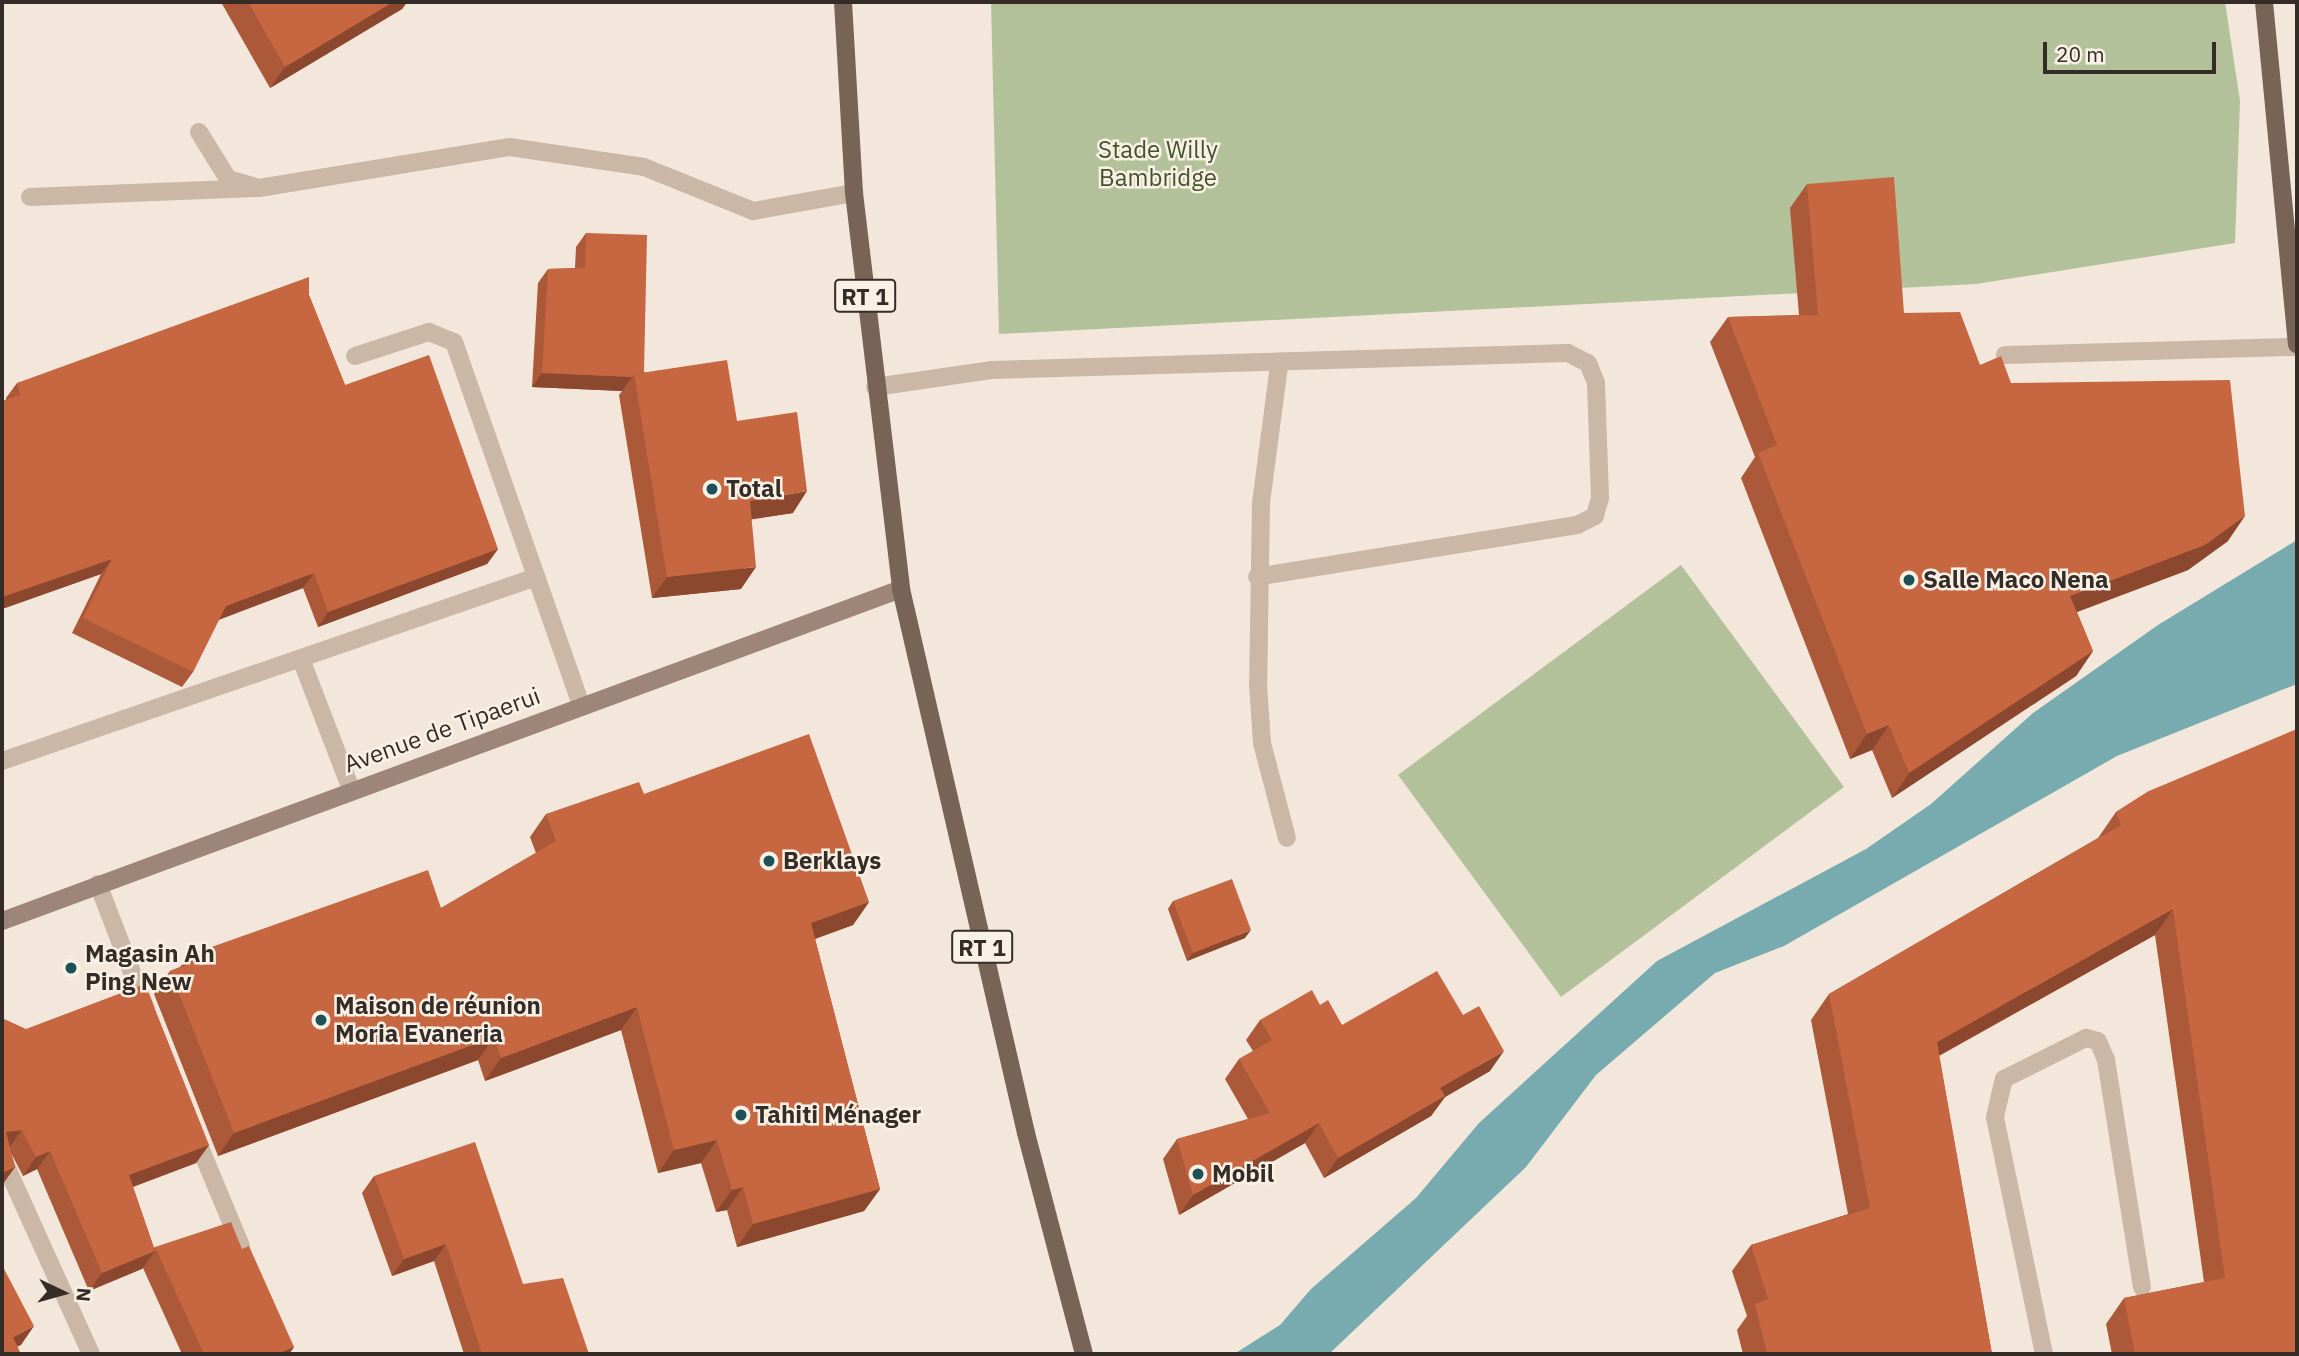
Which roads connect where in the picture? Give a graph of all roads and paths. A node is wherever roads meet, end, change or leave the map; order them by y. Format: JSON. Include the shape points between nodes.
{"nodes":[{"id":1,"x":843,"y":2,"type":"edge"},
{"id":2,"x":2264,"y":2,"type":"edge"},
{"id":3,"x":199,"y":132,"type":"dead end"},
{"id":4,"x":259,"y":188,"type":"junction"},
{"id":5,"x":854,"y":193,"type":"junction"},
{"id":6,"x":30,"y":197,"type":"dead end"},
{"id":7,"x":2297,"y":346,"type":"edge"},
{"id":8,"x":2005,"y":355,"type":"dead end"},
{"id":9,"x":355,"y":356,"type":"dead end"},
{"id":10,"x":1279,"y":366,"type":"junction"},
{"id":11,"x":875,"y":387,"type":"junction"},
{"id":12,"x":537,"y":577,"type":"junction"},
{"id":13,"x":1257,"y":577,"type":"junction"},
{"id":14,"x":901,"y":589,"type":"junction"},
{"id":15,"x":301,"y":659,"type":"junction"},
{"id":16,"x":581,"y":705,"type":"junction"},
{"id":17,"x":2,"y":761,"type":"edge"},
{"id":18,"x":351,"y":789,"type":"junction"},
{"id":19,"x":1287,"y":838,"type":"dead end"},
{"id":20,"x":98,"y":884,"type":"junction"},
{"id":21,"x":2,"y":920,"type":"edge"},
{"id":22,"x":152,"y":1027,"type":"edge"},
{"id":23,"x":188,"y":1118,"type":"edge"},
{"id":24,"x":2,"y":1157,"type":"edge"},
{"id":25,"x":241,"y":1246,"type":"edge"},
{"id":26,"x":2142,"y":1287,"type":"dead end"},
{"id":27,"x":91,"y":1354,"type":"edge"},
{"id":28,"x":1084,"y":1354,"type":"edge"},
{"id":29,"x":2044,"y":1354,"type":"edge"}],
"edges":[{"from":1,"to":5,"type":"main road","number":"RT 1"},
{"from":2,"to":7,"type":"main road"},
{"from":3,"to":4,"type":"street","via":[[228,179]]},
{"from":4,"to":5,"type":"street","via":[[510,148],[644,167],[753,211]]},
{"from":4,"to":6,"type":"street"},
{"from":5,"to":11,"type":"main road","number":"RT 1"},
{"from":7,"to":8,"type":"street"},
{"from":9,"to":12,"type":"street","via":[[429,332],[454,342]]},
{"from":10,"to":11,"type":"street","via":[[990,370]]},
{"from":10,"to":13,"type":"street"},
{"from":10,"to":13,"type":"street","via":[[1568,353],[1588,363],[1595,383],[1600,498],[1595,516],[1577,525]]},
{"from":11,"to":14,"type":"main road","number":"RT 1"},
{"from":12,"to":15,"type":"street"},
{"from":12,"to":16,"type":"street"},
{"from":13,"to":19,"type":"street","via":[[1262,743]]},
{"from":14,"to":16,"type":"main road","name":"Avenue de Tipaerui"},
{"from":14,"to":28,"type":"main road","number":"RT 1"},
{"from":15,"to":17,"type":"street"},
{"from":15,"to":18,"type":"street"},
{"from":16,"to":18,"type":"main road","name":"Avenue de Tipaerui"},
{"from":18,"to":20,"type":"main road","name":"Avenue de Tipaerui"},
{"from":20,"to":21,"type":"main road","name":"Avenue de Tipaerui"},
{"from":20,"to":22,"type":"street"},
{"from":23,"to":25,"type":"street"},
{"from":24,"to":27,"type":"street"},
{"from":26,"to":29,"type":"street","via":[[2106,1060],[2098,1041],[2086,1038],[2004,1079],[1995,1117]]}]}
